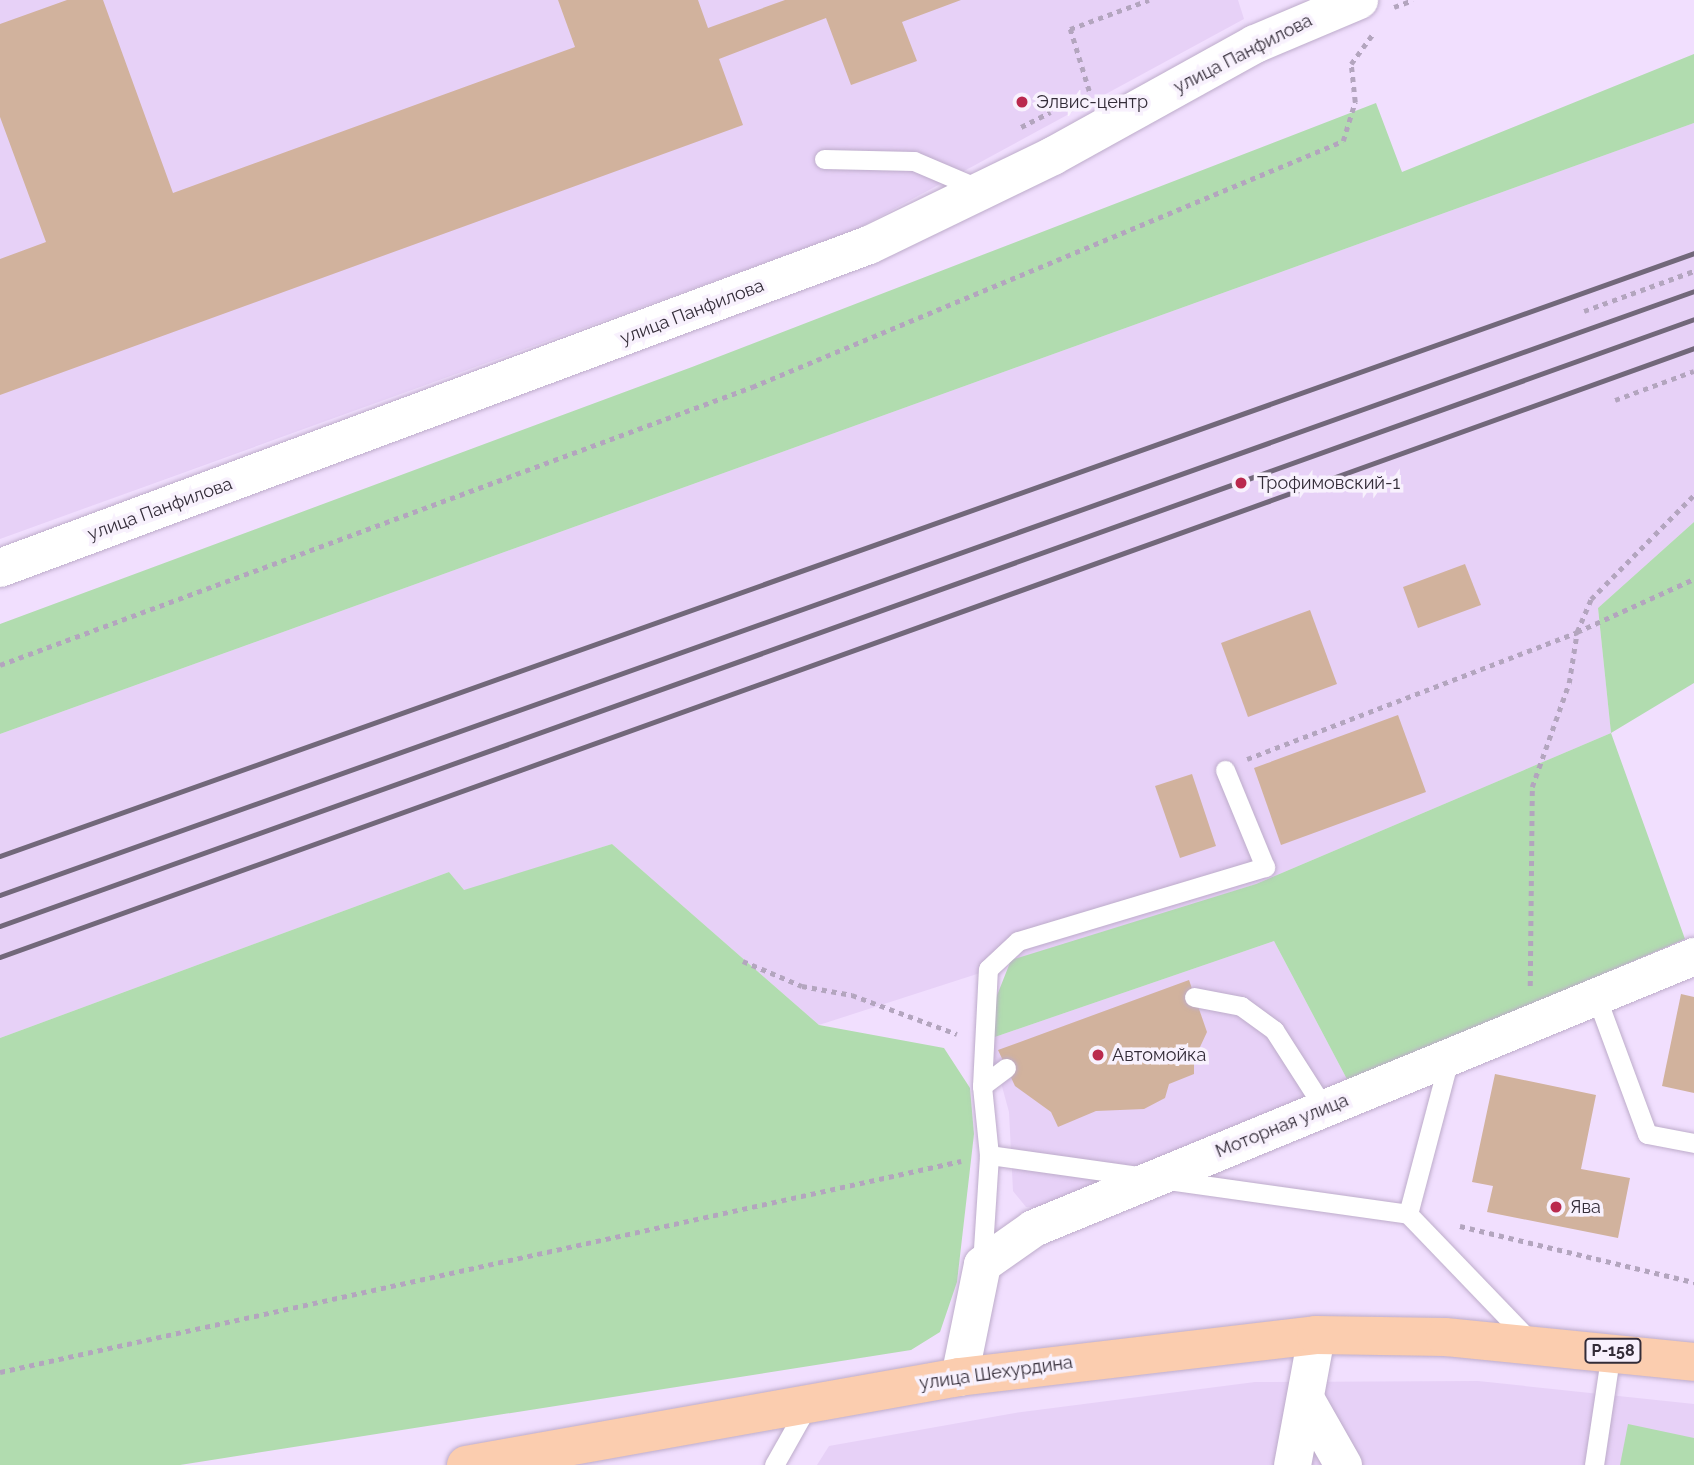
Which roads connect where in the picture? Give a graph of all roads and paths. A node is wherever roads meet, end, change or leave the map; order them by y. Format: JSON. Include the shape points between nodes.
{"nodes":[{"id":1,"x":1149,"y":0,"type":"edge"},
{"id":2,"x":1359,"y":0,"type":"edge"},
{"id":3,"x":1083,"y":63,"type":"dead end"},
{"id":4,"x":1351,"y":64,"type":"dead end"},
{"id":5,"x":824,"y":159,"type":"dead end"},
{"id":6,"x":982,"y":190,"type":"junction"},
{"id":7,"x":1694,"y":271,"type":"edge"},
{"id":8,"x":1584,"y":311,"type":"dead end"},
{"id":9,"x":1694,"y":371,"type":"edge"},
{"id":10,"x":1615,"y":400,"type":"dead end"},
{"id":11,"x":1694,"y":495,"type":"edge"},
{"id":12,"x":0,"y":568,"type":"edge"},
{"id":13,"x":1694,"y":579,"type":"edge"},
{"id":14,"x":1577,"y":632,"type":"junction"},
{"id":15,"x":0,"y":665,"type":"edge"},
{"id":16,"x":1225,"y":770,"type":"joint"},
{"id":17,"x":1694,"y":956,"type":"edge"},
{"id":18,"x":743,"y":961,"type":"dead end"},
{"id":19,"x":1596,"y":996,"type":"junction"},
{"id":20,"x":1194,"y":997,"type":"dead end"},
{"id":21,"x":1530,"y":1026,"type":"junction"},
{"id":22,"x":980,"y":1045,"type":"junction"},
{"id":23,"x":1448,"y":1059,"type":"junction"},
{"id":24,"x":1006,"y":1068,"type":"dead end"},
{"id":25,"x":982,"y":1086,"type":"junction"},
{"id":26,"x":1324,"y":1108,"type":"junction"},
{"id":27,"x":1694,"y":1143,"type":"edge"},
{"id":28,"x":989,"y":1155,"type":"junction"},
{"id":29,"x":1155,"y":1178,"type":"junction"},
{"id":30,"x":1408,"y":1214,"type":"junction"},
{"id":31,"x":982,"y":1264,"type":"junction"},
{"id":32,"x":1694,"y":1282,"type":"edge"},
{"id":33,"x":1316,"y":1335,"type":"junction"},
{"id":34,"x":1532,"y":1344,"type":"junction"},
{"id":35,"x":1611,"y":1351,"type":"junction"},
{"id":36,"x":1694,"y":1362,"type":"edge"},
{"id":37,"x":0,"y":1373,"type":"edge"},
{"id":38,"x":959,"y":1377,"type":"junction"},
{"id":39,"x":1305,"y":1398,"type":"junction"},
{"id":40,"x":809,"y":1403,"type":"junction"},
{"id":41,"x":466,"y":1465,"type":"edge"},
{"id":42,"x":774,"y":1465,"type":"edge"},
{"id":43,"x":1292,"y":1465,"type":"edge"},
{"id":44,"x":1343,"y":1465,"type":"edge"},
{"id":45,"x":1594,"y":1465,"type":"edge"}],
"edges":[{"from":1,"to":3,"type":"path","via":[[1070,29]]},
{"from":2,"to":6,"type":"main road","name":"улица Панфилова","via":[[1255,44]]},
{"from":4,"to":15,"type":"path","via":[[1355,102],[1343,141],[752,387]]},
{"from":5,"to":6,"type":"lane","via":[[914,161]]},
{"from":6,"to":12,"type":"main road","name":"улица Панфилова","via":[[869,245]]},
{"from":7,"to":8,"type":"path"},
{"from":9,"to":10,"type":"path"},
{"from":11,"to":14,"type":"path","via":[[1591,599]]},
{"from":13,"to":14,"type":"path"},
{"from":14,"to":16,"type":"path"},
{"from":14,"to":21,"type":"path","via":[[1569,683],[1532,787]]},
{"from":16,"to":22,"type":"lane","via":[[1265,867],[1018,941],[988,969]]},
{"from":17,"to":19,"type":"street","name":"Моторная улица"},
{"from":18,"to":22,"type":"path"},
{"from":19,"to":21,"type":"street","name":"Моторная улица"},
{"from":19,"to":27,"type":"lane","via":[[1647,1134]]},
{"from":20,"to":26,"type":"lane","via":[[1241,1006],[1274,1030]]},
{"from":21,"to":23,"type":"street","name":"Моторная улица"},
{"from":22,"to":25,"type":"lane"},
{"from":23,"to":26,"type":"street","name":"Моторная улица"},
{"from":23,"to":30,"type":"lane"},
{"from":24,"to":25,"type":"lane"},
{"from":25,"to":28,"type":"lane"},
{"from":26,"to":29,"type":"street","name":"Моторная улица"},
{"from":28,"to":29,"type":"lane"},
{"from":28,"to":31,"type":"lane"},
{"from":28,"to":37,"type":"path"},
{"from":29,"to":30,"type":"lane"},
{"from":29,"to":31,"type":"street","name":"Моторная улица","via":[[1033,1228]]},
{"from":30,"to":32,"type":"path"},
{"from":30,"to":34,"type":"lane"},
{"from":31,"to":38,"type":"street"},
{"from":33,"to":34,"type":"main road","name":"улица Шехурдина"},
{"from":33,"to":38,"type":"main road","name":"улица Шехурдина"},
{"from":33,"to":39,"type":"street"},
{"from":34,"to":35,"type":"main road","number":"Р-158"},
{"from":35,"to":36,"type":"main road","number":"Р-158"},
{"from":35,"to":45,"type":"lane"},
{"from":38,"to":40,"type":"main road","name":"улица Шехурдина"},
{"from":39,"to":43,"type":"street"},
{"from":39,"to":44,"type":"street"},
{"from":40,"to":41,"type":"main road","name":"улица Шехурдина"},
{"from":40,"to":42,"type":"lane"}]}
